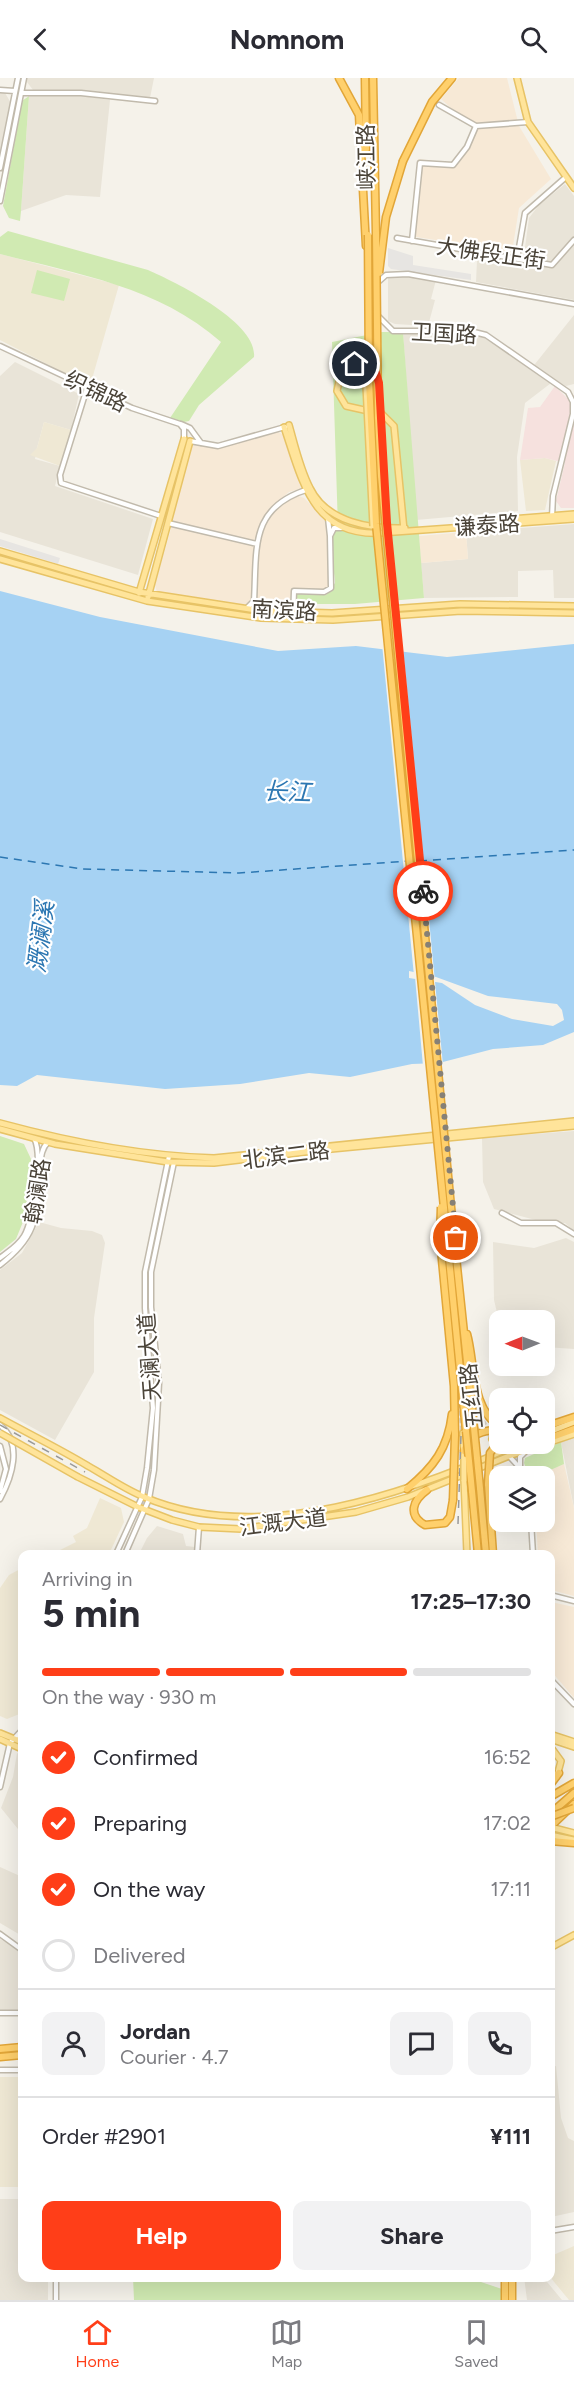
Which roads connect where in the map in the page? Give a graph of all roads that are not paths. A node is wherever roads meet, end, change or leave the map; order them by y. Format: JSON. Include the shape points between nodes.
{"nodes":[{"id":1,"x":18,"y":78,"type":"edge"},
{"id":2,"x":24,"y":78,"type":"edge"},
{"id":3,"x":339,"y":78,"type":"edge"},
{"id":4,"x":365,"y":78,"type":"edge"},
{"id":5,"x":373,"y":78,"type":"edge"},
{"id":6,"x":445,"y":78,"type":"edge"},
{"id":7,"x":452,"y":78,"type":"edge"},
{"id":8,"x":517,"y":78,"type":"edge"},
{"id":9,"x":0,"y":90,"type":"edge"},
{"id":10,"x":15,"y":92,"type":"junction"},
{"id":11,"x":439,"y":92,"type":"junction"},
{"id":12,"x":21,"y":93,"type":"junction"},
{"id":13,"x":155,"y":101,"type":"dead end"},
{"id":14,"x":438,"y":105,"type":"dead end"},
{"id":15,"x":528,"y":122,"type":"junction"},
{"id":16,"x":476,"y":126,"type":"junction"},
{"id":17,"x":0,"y":168,"type":"edge"},
{"id":18,"x":566,"y":177,"type":"junction"},
{"id":19,"x":574,"y":188,"type":"edge"},
{"id":20,"x":0,"y":201,"type":"edge"},
{"id":21,"x":366,"y":235,"type":"junction"},
{"id":22,"x":397,"y":238,"type":"dead end"},
{"id":23,"x":574,"y":240,"type":"edge"},
{"id":24,"x":412,"y":241,"type":"junction"},
{"id":25,"x":517,"y":259,"type":"junction"},
{"id":26,"x":376,"y":304,"type":"junction"},
{"id":27,"x":574,"y":304,"type":"edge"},
{"id":28,"x":0,"y":346,"type":"edge"},
{"id":29,"x":338,"y":379,"type":"junction"},
{"id":30,"x":87,"y":388,"type":"junction"},
{"id":31,"x":574,"y":388,"type":"edge"},
{"id":32,"x":568,"y":392,"type":"junction"},
{"id":33,"x":180,"y":424,"type":"junction"},
{"id":34,"x":286,"y":426,"type":"joint"},
{"id":35,"x":187,"y":440,"type":"junction"},
{"id":36,"x":202,"y":444,"type":"junction"},
{"id":37,"x":308,"y":490,"type":"junction"},
{"id":38,"x":330,"y":509,"type":"junction"},
{"id":39,"x":574,"y":514,"type":"edge"},
{"id":40,"x":161,"y":516,"type":"junction"},
{"id":41,"x":325,"y":516,"type":"junction"},
{"id":42,"x":552,"y":518,"type":"junction"},
{"id":43,"x":574,"y":519,"type":"edge"},
{"id":44,"x":167,"y":523,"type":"junction"},
{"id":45,"x":158,"y":526,"type":"junction"},
{"id":46,"x":345,"y":529,"type":"junction"},
{"id":47,"x":404,"y":530,"type":"junction"},
{"id":48,"x":330,"y":536,"type":"junction"},
{"id":49,"x":257,"y":544,"type":"junction"},
{"id":50,"x":0,"y":551,"type":"edge"},
{"id":51,"x":0,"y":559,"type":"edge"},
{"id":52,"x":139,"y":592,"type":"junction"},
{"id":53,"x":149,"y":594,"type":"junction"},
{"id":54,"x":137,"y":599,"type":"junction"},
{"id":55,"x":147,"y":601,"type":"junction"},
{"id":56,"x":254,"y":601,"type":"junction"},
{"id":57,"x":574,"y":606,"type":"edge"},
{"id":58,"x":246,"y":609,"type":"junction"},
{"id":59,"x":262,"y":611,"type":"junction"},
{"id":60,"x":293,"y":612,"type":"junction"},
{"id":61,"x":574,"y":613,"type":"edge"},
{"id":62,"x":293,"y":619,"type":"junction"},
{"id":63,"x":574,"y":1121,"type":"edge"},
{"id":64,"x":0,"y":1123,"type":"edge"},
{"id":65,"x":574,"y":1126,"type":"edge"},
{"id":66,"x":0,"y":1129,"type":"edge"},
{"id":67,"x":34,"y":1137,"type":"junction"},
{"id":68,"x":48,"y":1142,"type":"junction"},
{"id":69,"x":172,"y":1159,"type":"junction"},
{"id":70,"x":502,"y":1213,"type":"dead end"},
{"id":71,"x":574,"y":1234,"type":"edge"},
{"id":72,"x":448,"y":1238,"type":"junction"},
{"id":73,"x":0,"y":1258,"type":"edge"},
{"id":74,"x":0,"y":1265,"type":"edge"},
{"id":75,"x":462,"y":1314,"type":"junction"},
{"id":76,"x":454,"y":1386,"type":"junction"},
{"id":77,"x":574,"y":1417,"type":"edge"},
{"id":78,"x":0,"y":1418,"type":"edge"},
{"id":79,"x":489,"y":1418,"type":"edge"},
{"id":80,"x":574,"y":1422,"type":"edge"},
{"id":81,"x":555,"y":1423,"type":"edge"},
{"id":82,"x":0,"y":1425,"type":"edge"},
{"id":83,"x":489,"y":1430,"type":"edge"},
{"id":84,"x":555,"y":1430,"type":"edge"},
{"id":85,"x":574,"y":1431,"type":"edge"},
{"id":86,"x":0,"y":1433,"type":"edge"},
{"id":87,"x":461,"y":1433,"type":"junction"},
{"id":88,"x":555,"y":1437,"type":"edge"},
{"id":89,"x":555,"y":1439,"type":"edge"},
{"id":90,"x":0,"y":1446,"type":"edge"},
{"id":91,"x":464,"y":1451,"type":"junction"},
{"id":92,"x":490,"y":1454,"type":"edge"},
{"id":93,"x":493,"y":1454,"type":"edge"},
{"id":94,"x":515,"y":1454,"type":"edge"},
{"id":95,"x":509,"y":1456,"type":"junction"},
{"id":96,"x":518,"y":1466,"type":"edge"},
{"id":97,"x":407,"y":1489,"type":"junction"},
{"id":98,"x":427,"y":1490,"type":"junction"},
{"id":99,"x":0,"y":1491,"type":"edge"},
{"id":100,"x":142,"y":1497,"type":"junction"},
{"id":101,"x":0,"y":1499,"type":"edge"},
{"id":102,"x":149,"y":1499,"type":"junction"},
{"id":103,"x":138,"y":1507,"type":"junction"},
{"id":104,"x":145,"y":1510,"type":"junction"},
{"id":105,"x":199,"y":1527,"type":"junction"},
{"id":106,"x":532,"y":1532,"type":"edge"},
{"id":107,"x":118,"y":1550,"type":"edge"},
{"id":108,"x":127,"y":1550,"type":"edge"},
{"id":109,"x":197,"y":1550,"type":"edge"},
{"id":110,"x":467,"y":1550,"type":"edge"},
{"id":111,"x":478,"y":1550,"type":"edge"},
{"id":112,"x":486,"y":1550,"type":"edge"},
{"id":113,"x":493,"y":1550,"type":"edge"},
{"id":114,"x":533,"y":1550,"type":"edge"},
{"id":115,"x":555,"y":1596,"type":"edge"},
{"id":116,"x":574,"y":1601,"type":"edge"},
{"id":117,"x":555,"y":1684,"type":"edge"},
{"id":118,"x":574,"y":1704,"type":"edge"},
{"id":119,"x":0,"y":1733,"type":"edge"},
{"id":120,"x":18,"y":1735,"type":"edge"},
{"id":121,"x":555,"y":1736,"type":"edge"},
{"id":122,"x":0,"y":1739,"type":"edge"},
{"id":123,"x":13,"y":1741,"type":"junction"},
{"id":124,"x":555,"y":1741,"type":"edge"},
{"id":125,"x":18,"y":1742,"type":"edge"},
{"id":126,"x":574,"y":1742,"type":"edge"},
{"id":127,"x":18,"y":1745,"type":"edge"},
{"id":128,"x":574,"y":1747,"type":"edge"},
{"id":129,"x":555,"y":1753,"type":"edge"},
{"id":130,"x":559,"y":1773,"type":"junction"},
{"id":131,"x":555,"y":1777,"type":"edge"},
{"id":132,"x":555,"y":1778,"type":"edge"},
{"id":133,"x":574,"y":1783,"type":"edge"},
{"id":134,"x":0,"y":1787,"type":"edge"},
{"id":135,"x":555,"y":1794,"type":"edge"},
{"id":136,"x":574,"y":1794,"type":"edge"},
{"id":137,"x":555,"y":1805,"type":"edge"},
{"id":138,"x":574,"y":1806,"type":"edge"},
{"id":139,"x":555,"y":1811,"type":"edge"},
{"id":140,"x":555,"y":1814,"type":"edge"},
{"id":141,"x":555,"y":1823,"type":"edge"},
{"id":142,"x":555,"y":1828,"type":"edge"},
{"id":143,"x":574,"y":1833,"type":"edge"},
{"id":144,"x":555,"y":1836,"type":"edge"},
{"id":145,"x":555,"y":1841,"type":"edge"},
{"id":146,"x":574,"y":1842,"type":"edge"},
{"id":147,"x":0,"y":1934,"type":"edge"},
{"id":148,"x":574,"y":1935,"type":"edge"},
{"id":149,"x":555,"y":1945,"type":"edge"},
{"id":150,"x":18,"y":1947,"type":"edge"},
{"id":151,"x":0,"y":2013,"type":"edge"},
{"id":152,"x":18,"y":2013,"type":"edge"},
{"id":153,"x":18,"y":2047,"type":"edge"},
{"id":154,"x":0,"y":2049,"type":"edge"},
{"id":155,"x":18,"y":2055,"type":"edge"},
{"id":156,"x":0,"y":2057,"type":"edge"},
{"id":157,"x":0,"y":2070,"type":"edge"},
{"id":158,"x":18,"y":2070,"type":"edge"},
{"id":159,"x":574,"y":2227,"type":"edge"},
{"id":160,"x":555,"y":2229,"type":"edge"},
{"id":161,"x":56,"y":2282,"type":"edge"},
{"id":162,"x":505,"y":2282,"type":"edge"},
{"id":163,"x":512,"y":2282,"type":"edge"},
{"id":164,"x":56,"y":2300,"type":"edge"},
{"id":165,"x":506,"y":2300,"type":"edge"},
{"id":166,"x":512,"y":2300,"type":"edge"}],
"edges":[{"from":1,"to":10,"type":"street"},
{"from":2,"to":12,"type":"street"},
{"from":3,"to":21,"type":"highway","via":[[359,116]]},
{"from":4,"to":21,"type":"highway","name":"峡江路"},
{"from":5,"to":26,"type":"highway","name":"峡江路","bridge":true},
{"from":6,"to":11,"type":"highway"},
{"from":7,"to":11,"type":"highway"},
{"from":8,"to":15,"type":"main road"},
{"from":9,"to":10,"type":"street"},
{"from":10,"to":17,"type":"street"},
{"from":11,"to":26,"type":"highway","bridge":true,"via":[[403,161],[386,218]]},
{"from":12,"to":13,"type":"street","via":[[81,93]]},
{"from":12,"to":20,"type":"street"},
{"from":14,"to":16,"type":"street"},
{"from":15,"to":16,"type":"street"},
{"from":15,"to":18,"type":"main road"},
{"from":16,"to":24,"type":"street","via":[[453,165],[420,163]]},
{"from":18,"to":19,"type":"main road"},
{"from":18,"to":25,"type":"street","via":[[525,213]]},
{"from":21,"to":72,"type":"highway","bridge":true,"via":[[376,524]]},
{"from":22,"to":24,"type":"street","name":"大佛段正街"},
{"from":23,"to":25,"type":"street","name":"大佛段正街","via":[[552,265]]},
{"from":24,"to":25,"type":"street","name":"大佛段正街"},
{"from":26,"to":72,"type":"highway","bridge":true,"via":[[385,523]]},
{"from":27,"to":32,"type":"street","name":"卫国路","via":[[399,273],[382,277],[375,295],[379,319],[393,331],[470,331],[486,335]]},
{"from":28,"to":30,"type":"street","name":"织锦路"},
{"from":29,"to":47,"type":"main road","via":[[339,397],[346,406],[382,414],[394,426]]},
{"from":29,"to":72,"type":"main road","bridge":true,"via":[[355,373],[366,387],[373,525]]},
{"from":29,"to":72,"type":"main road","bridge":true,"via":[[345,368],[365,363],[373,369],[379,383],[387,523]]},
{"from":30,"to":33,"type":"street","name":"织锦路"},
{"from":30,"to":40,"type":"street","via":[[61,483]]},
{"from":31,"to":32,"type":"street"},
{"from":32,"to":42,"type":"street","via":[[573,414],[553,496]]},
{"from":33,"to":35,"type":"street"},
{"from":33,"to":36,"type":"street","via":[[190,428]]},
{"from":34,"to":36,"type":"street","via":[[218,446]]},
{"from":34,"to":37,"type":"main road"},
{"from":35,"to":36,"type":"street"},
{"from":35,"to":40,"type":"main road"},
{"from":35,"to":44,"type":"main road"},
{"from":37,"to":38,"type":"main road"},
{"from":37,"to":41,"type":"main road"},
{"from":37,"to":49,"type":"street","via":[[290,494],[272,509]]},
{"from":38,"to":41,"type":"main road","via":[[324,509]]},
{"from":38,"to":47,"type":"main road","via":[[363,526]]},
{"from":39,"to":42,"type":"main road","name":"谦泰路"},
{"from":40,"to":45,"type":"main road"},
{"from":41,"to":46,"type":"main road"},
{"from":41,"to":48,"type":"street"},
{"from":42,"to":43,"type":"main road","name":"谦泰路"},
{"from":42,"to":47,"type":"main road","name":"谦泰路"},
{"from":44,"to":45,"type":"main road","via":[[162,538],[158,536]]},
{"from":44,"to":49,"type":"street"},
{"from":44,"to":53,"type":"main road"},
{"from":45,"to":52,"type":"main road"},
{"from":46,"to":47,"type":"main road","via":[[362,533]]},
{"from":46,"to":48,"type":"street","via":[[334,528]]},
{"from":48,"to":60,"type":"street","via":[[331,588],[294,591]]},
{"from":49,"to":56,"type":"street"},
{"from":50,"to":52,"type":"main road","name":"南滨路"},
{"from":51,"to":54,"type":"main road","name":"南滨路"},
{"from":52,"to":53,"type":"main road","name":"南滨路"},
{"from":52,"to":54,"type":"main road"},
{"from":53,"to":55,"type":"main road"},
{"from":53,"to":58,"type":"main road","name":"南滨路"},
{"from":54,"to":55,"type":"main road","name":"南滨路"},
{"from":55,"to":62,"type":"main road","name":"南滨路"},
{"from":56,"to":58,"type":"street"},
{"from":56,"to":59,"type":"street"},
{"from":57,"to":60,"type":"main road","name":"南滨路","via":[[460,604]]},
{"from":58,"to":59,"type":"main road","name":"南滨路"},
{"from":59,"to":60,"type":"main road","name":"南滨路"},
{"from":60,"to":62,"type":"street"},
{"from":61,"to":62,"type":"main road","name":"南滨路","via":[[461,611]]},
{"from":63,"to":69,"type":"main road","name":"北滨二路"},
{"from":64,"to":69,"type":"main road","name":"北滨二路","via":[[57,1139]]},
{"from":65,"to":69,"type":"main road","name":"北滨二路","via":[[214,1163]]},
{"from":66,"to":67,"type":"main road","name":"北滨二路"},
{"from":67,"to":68,"type":"main road","name":"北滨二路"},
{"from":67,"to":73,"type":"street","name":"翰澜路","via":[[38,1153],[31,1219],[20,1243]]},
{"from":68,"to":69,"type":"main road","name":"北滨二路"},
{"from":68,"to":74,"type":"street","name":"翰澜路","via":[[42,1153],[32,1231],[23,1246]]},
{"from":69,"to":100,"type":"street","name":"天澜大道","via":[[145,1272],[153,1408]]},
{"from":69,"to":102,"type":"street","name":"天澜大道","via":[[151,1272],[150,1307],[159,1407]]},
{"from":70,"to":71,"type":"street","via":[[521,1223],[556,1223]]},
{"from":72,"to":75,"type":"highway","name":"五红路"},
{"from":72,"to":76,"type":"highway"},
{"from":72,"to":87,"type":"highway","name":"五红路"},
{"from":75,"to":79,"type":"highway","via":[[481,1404]]},
{"from":75,"to":112,"type":"highway","name":"五红路","bridge":true},
{"from":76,"to":87,"type":"highway"},
{"from":76,"to":97,"type":"highway","via":[[447,1441],[435,1464]]},
{"from":77,"to":81,"type":"highway"},
{"from":78,"to":100,"type":"main road","name":"江溉大道"},
{"from":80,"to":84,"type":"main road"},
{"from":82,"to":101,"type":"street","via":[[8,1434],[14,1462],[9,1484]]},
{"from":83,"to":91,"type":"highway","via":[[469,1440]]},
{"from":85,"to":88,"type":"highway"},
{"from":85,"to":89,"type":"main road","name":"江溉大道"},
{"from":86,"to":103,"type":"main road","name":"江溉大道","bridge":true},
{"from":87,"to":91,"type":"main road"},
{"from":87,"to":98,"type":"highway","bridge":true,"via":[[450,1517],[445,1523],[425,1526],[416,1518],[413,1507],[417,1497]]},
{"from":87,"to":111,"type":"highway","name":"五红路","bridge":true},
{"from":90,"to":99,"type":"street","via":[[6,1469]]},
{"from":91,"to":110,"type":"main road","bridge":true},
{"from":92,"to":113,"type":"highway","bridge":true},
{"from":93,"to":97,"type":"main road","name":"江溉大道"},
{"from":94,"to":95,"type":"main road","name":"江溉大道"},
{"from":95,"to":96,"type":"street"},
{"from":95,"to":98,"type":"main road","name":"江溉大道"},
{"from":97,"to":102,"type":"main road","name":"江溉大道","via":[[293,1513],[240,1518],[201,1515]]},
{"from":98,"to":105,"type":"main road","name":"江溉大道","via":[[356,1512],[293,1523],[241,1529]]},
{"from":100,"to":102,"type":"main road","name":"江溉大道"},
{"from":100,"to":103,"type":"street","name":"天澜大道"},
{"from":102,"to":104,"type":"street","name":"天澜大道"},
{"from":103,"to":104,"type":"main road","name":"江溉大道"},
{"from":103,"to":107,"type":"street","name":"天澜大道"},
{"from":104,"to":105,"type":"main road","name":"江溉大道"},
{"from":104,"to":108,"type":"street","name":"天澜大道"},
{"from":105,"to":109,"type":"street"},
{"from":106,"to":114,"type":"street"},
{"from":115,"to":116,"type":"street"},
{"from":117,"to":118,"type":"street"},
{"from":119,"to":123,"type":"main road"},
{"from":120,"to":123,"type":"street"},
{"from":121,"to":126,"type":"main road"},
{"from":122,"to":123,"type":"main road"},
{"from":123,"to":125,"type":"main road"},
{"from":123,"to":127,"type":"main road"},
{"from":123,"to":134,"type":"street"},
{"from":124,"to":128,"type":"main road"},
{"from":129,"to":130,"type":"main road","via":[[561,1761]]},
{"from":130,"to":131,"type":"main road"},
{"from":130,"to":132,"type":"highway"},
{"from":133,"to":135,"type":"highway"},
{"from":136,"to":137,"type":"highway"},
{"from":136,"to":139,"type":"highway"},
{"from":138,"to":140,"type":"highway","bridge":true},
{"from":138,"to":141,"type":"highway","bridge":true},
{"from":142,"to":143,"type":"main road"},
{"from":144,"to":146,"type":"main road"},
{"from":145,"to":146,"type":"highway"},
{"from":147,"to":150,"type":"street"},
{"from":148,"to":149,"type":"main road"},
{"from":151,"to":152,"type":"street"},
{"from":153,"to":154,"type":"highway"},
{"from":155,"to":156,"type":"highway"},
{"from":157,"to":158,"type":"street"},
{"from":159,"to":160,"type":"street"},
{"from":161,"to":164,"type":"street"},
{"from":162,"to":165,"type":"highway"},
{"from":163,"to":166,"type":"highway"}]}
